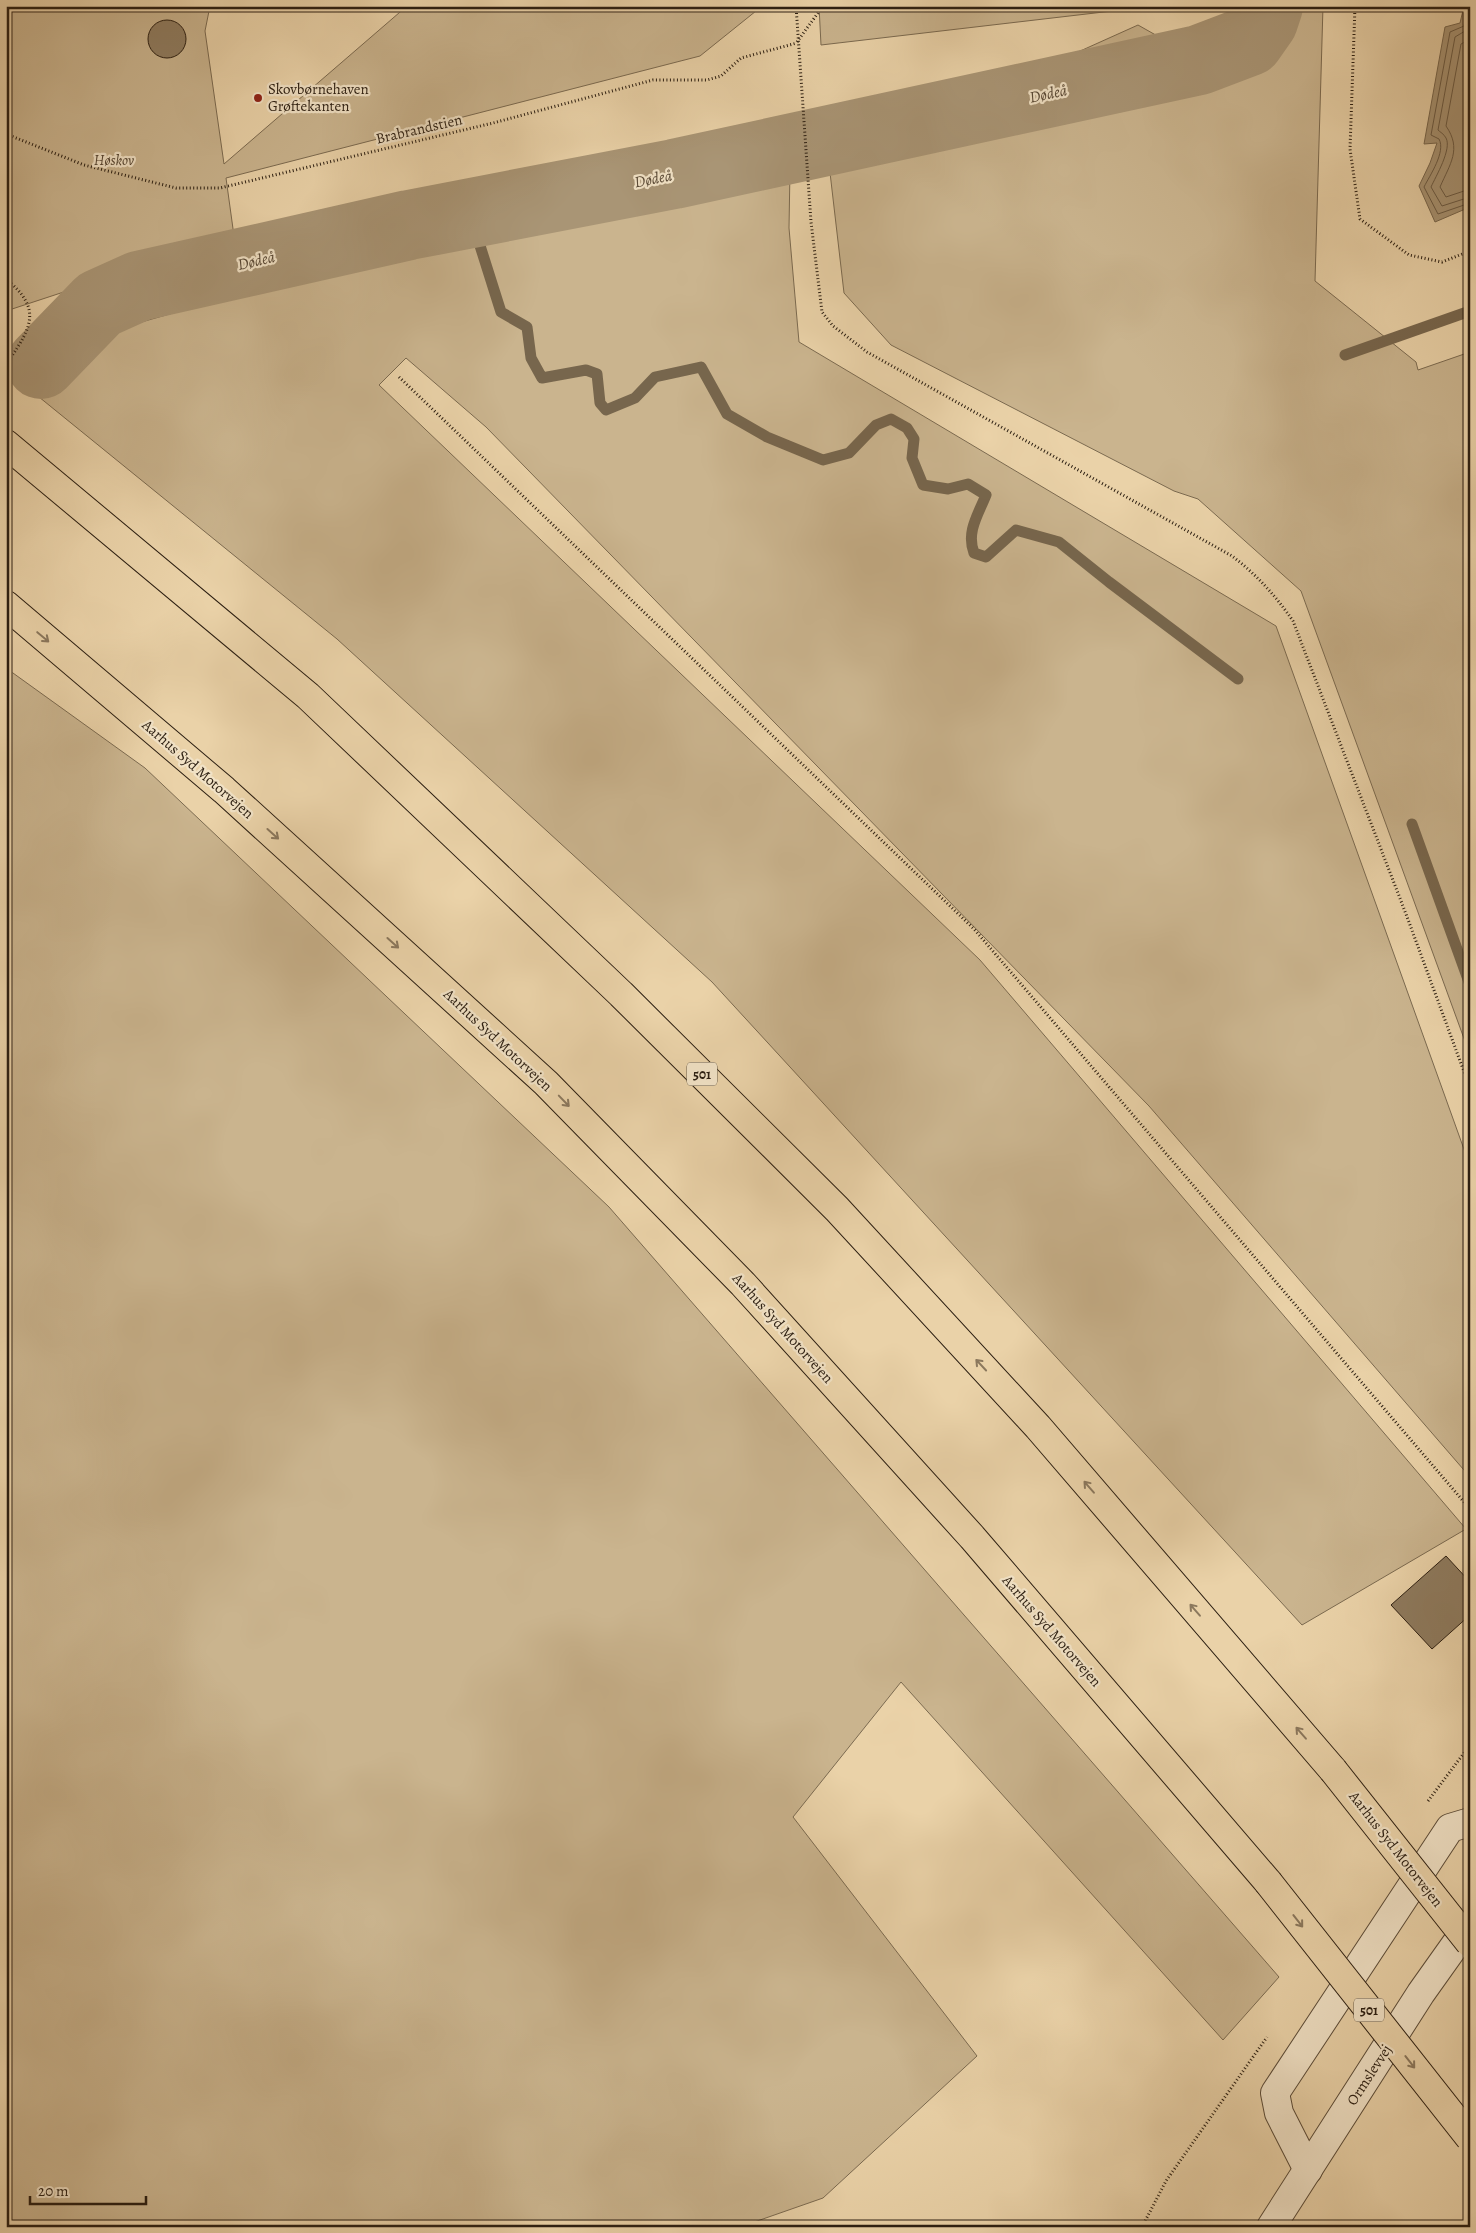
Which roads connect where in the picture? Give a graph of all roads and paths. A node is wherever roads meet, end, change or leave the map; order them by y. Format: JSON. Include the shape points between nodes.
{"nodes":[{"id":1,"x":796,"y":6,"type":"edge"},
{"id":2,"x":823,"y":6,"type":"edge"},
{"id":3,"x":1355,"y":6,"type":"edge"},
{"id":4,"x":797,"y":43,"type":"junction"},
{"id":5,"x":6,"y":134,"type":"edge"},
{"id":6,"x":1470,"y":251,"type":"edge"},
{"id":7,"x":6,"y":279,"type":"edge"},
{"id":8,"x":9,"y":360,"type":"dead end"},
{"id":9,"x":398,"y":377,"type":"dead end"},
{"id":10,"x":6,"y":444,"type":"edge"},
{"id":11,"x":6,"y":605,"type":"edge"},
{"id":12,"x":1470,"y":1088,"type":"edge"},
{"id":13,"x":1470,"y":1509,"type":"edge"},
{"id":14,"x":1470,"y":1822,"type":"edge"},
{"id":15,"x":1470,"y":1924,"type":"edge"},
{"id":16,"x":1470,"y":1943,"type":"edge"},
{"id":17,"x":1470,"y":2138,"type":"edge"},
{"id":18,"x":1308,"y":2170,"type":"junction"},
{"id":19,"x":1271,"y":2227,"type":"edge"}],
"edges":[{"from":1,"to":4,"type":"path"},
{"from":2,"to":4,"type":"path"},
{"from":3,"to":6,"type":"path","via":[[1350,149],[1360,219],[1409,255],[1442,262]]},
{"from":4,"to":5,"type":"path","name":"Brabrandstien","via":[[741,58],[721,76],[708,80],[653,80],[493,123],[220,188],[176,188],[84,165]]},
{"from":4,"to":12,"type":"path","via":[[822,312],[833,326],[867,352],[1232,556],[1279,601],[1296,630]]},
{"from":7,"to":8,"type":"path","via":[[18,288],[29,304],[29,327]]},
{"from":9,"to":13,"type":"path","via":[[974,929]]},
{"from":16,"to":10,"type":"highway","name":"Aarhus Syd Motorvejen","number":"501","one_way":true,"bridge":true,"via":[[1333,1770],[1038,1428],[795,1167],[621,994],[308,696]]},
{"from":11,"to":17,"type":"highway","name":"Aarhus Syd Motorvejen","number":"501","one_way":true,"bridge":true,"via":[[224,790],[546,1082],[743,1284],[965,1529],[1268,1882]]},
{"from":14,"to":18,"type":"street","via":[[1450,1828],[1275,2093],[1279,2113]]},
{"from":15,"to":18,"type":"street","name":"Ormslevvej","via":[[1421,1993]]},
{"from":18,"to":19,"type":"street","name":"Ormslevvej"}]}
